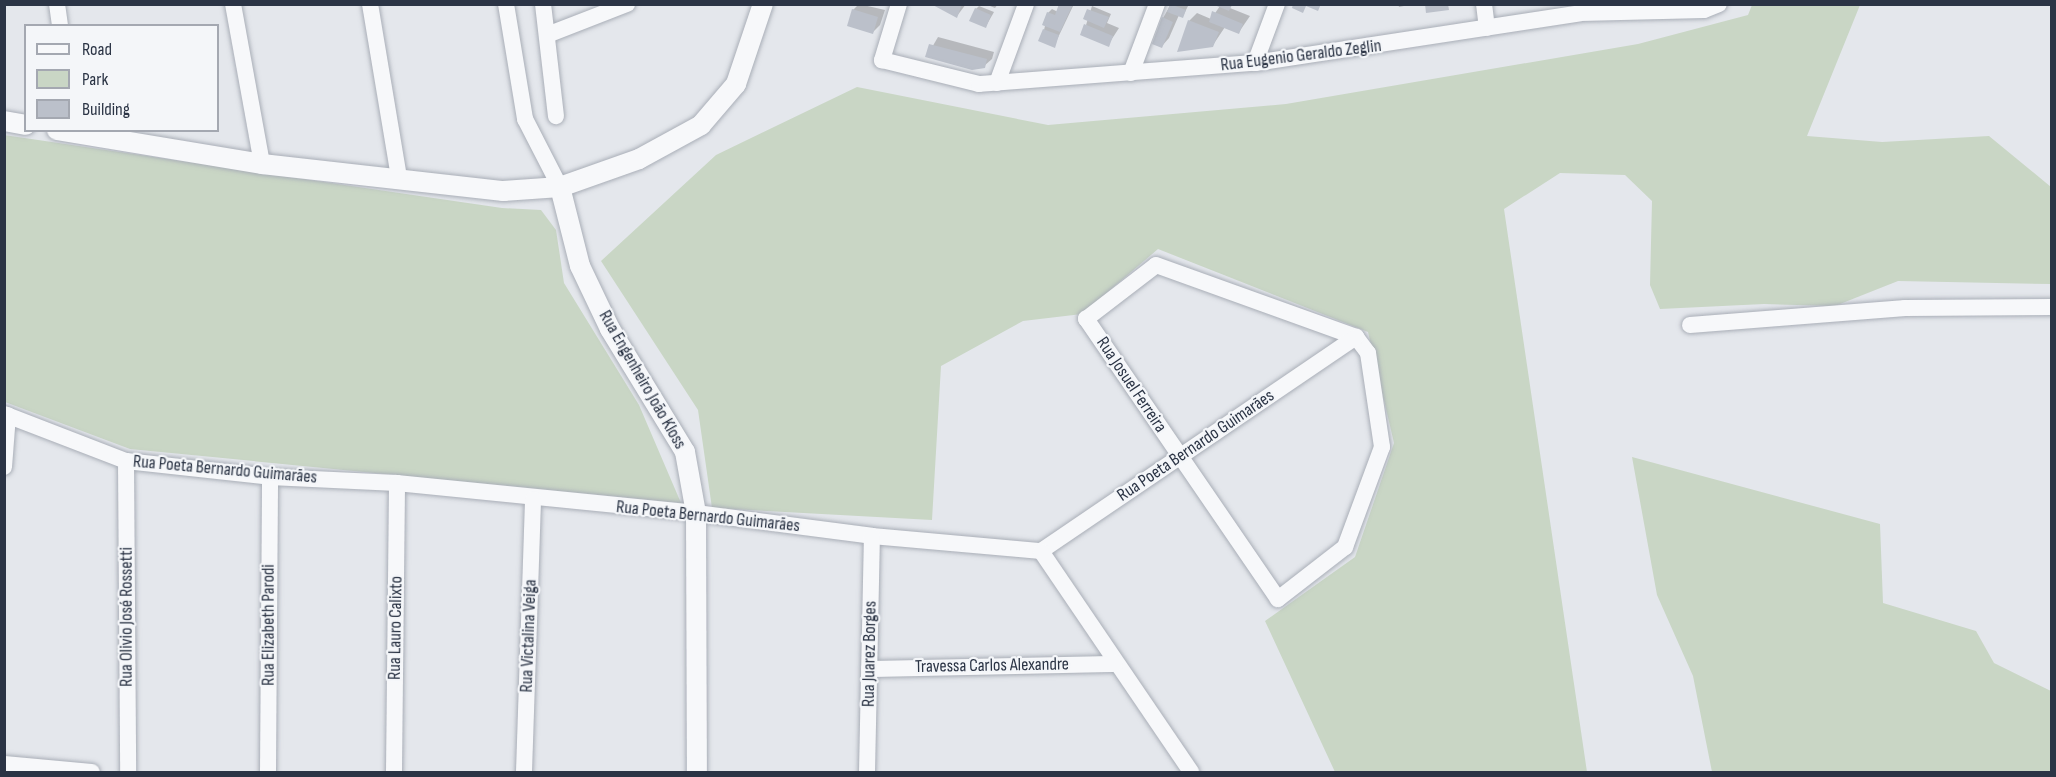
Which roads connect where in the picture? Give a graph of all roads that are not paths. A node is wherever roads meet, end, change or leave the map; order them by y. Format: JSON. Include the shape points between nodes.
{"nodes":[{"id":1,"x":57,"y":4,"type":"edge"},
{"id":2,"x":233,"y":4,"type":"edge"},
{"id":3,"x":370,"y":4,"type":"edge"},
{"id":4,"x":506,"y":4,"type":"edge"},
{"id":5,"x":543,"y":4,"type":"edge"},
{"id":6,"x":627,"y":4,"type":"edge"},
{"id":7,"x":763,"y":4,"type":"edge"},
{"id":8,"x":899,"y":4,"type":"edge"},
{"id":9,"x":1026,"y":4,"type":"edge"},
{"id":10,"x":1157,"y":4,"type":"edge"},
{"id":11,"x":1277,"y":4,"type":"edge"},
{"id":12,"x":1484,"y":4,"type":"edge"},
{"id":13,"x":1719,"y":4,"type":"edge"},
{"id":14,"x":1580,"y":9,"type":"edge"},
{"id":15,"x":60,"y":24,"type":"edge"},
{"id":16,"x":1487,"y":28,"type":"junction"},
{"id":17,"x":547,"y":35,"type":"junction"},
{"id":18,"x":1255,"y":63,"type":"junction"},
{"id":19,"x":1131,"y":73,"type":"junction"},
{"id":20,"x":997,"y":83,"type":"junction"},
{"id":21,"x":556,"y":116,"type":"dead end"},
{"id":22,"x":4,"y":121,"type":"edge"},
{"id":23,"x":24,"y":125,"type":"edge"},
{"id":24,"x":77,"y":132,"type":"edge"},
{"id":25,"x":262,"y":164,"type":"junction"},
{"id":26,"x":399,"y":178,"type":"junction"},
{"id":27,"x":560,"y":187,"type":"junction"},
{"id":28,"x":2052,"y":307,"type":"edge"},
{"id":29,"x":1690,"y":325,"type":"dead end"},
{"id":30,"x":1356,"y":337,"type":"junction"},
{"id":31,"x":6,"y":415,"type":"edge"},
{"id":32,"x":1181,"y":458,"type":"junction"},
{"id":33,"x":126,"y":461,"type":"junction"},
{"id":34,"x":4,"y":467,"type":"edge"},
{"id":35,"x":270,"y":477,"type":"junction"},
{"id":36,"x":397,"y":483,"type":"junction"},
{"id":37,"x":533,"y":499,"type":"junction"},
{"id":38,"x":696,"y":513,"type":"junction"},
{"id":39,"x":872,"y":536,"type":"junction"},
{"id":40,"x":1041,"y":551,"type":"junction"},
{"id":41,"x":1115,"y":664,"type":"junction"},
{"id":42,"x":869,"y":669,"type":"junction"},
{"id":43,"x":4,"y":758,"type":"edge"},
{"id":44,"x":5,"y":764,"type":"edge"},
{"id":45,"x":4,"y":772,"type":"edge"},
{"id":46,"x":92,"y":772,"type":"edge"},
{"id":47,"x":128,"y":772,"type":"edge"},
{"id":48,"x":268,"y":772,"type":"edge"},
{"id":49,"x":394,"y":772,"type":"edge"},
{"id":50,"x":524,"y":772,"type":"edge"},
{"id":51,"x":697,"y":772,"type":"edge"},
{"id":52,"x":867,"y":772,"type":"edge"},
{"id":53,"x":1191,"y":772,"type":"edge"}],
"edges":[{"from":1,"to":15,"type":"street"},
{"from":2,"to":25,"type":"street"},
{"from":3,"to":26,"type":"street"},
{"from":4,"to":27,"type":"street","name":"Rua Engenheiro João Kloss","via":[[525,119]]},
{"from":5,"to":17,"type":"street"},
{"from":6,"to":17,"type":"street"},
{"from":7,"to":27,"type":"street","via":[[736,84],[701,125],[639,159]]},
{"from":8,"to":20,"type":"street","name":"Rua Eugenio Geraldo Zeglin","via":[[882,60],[979,84]]},
{"from":9,"to":20,"type":"street"},
{"from":10,"to":19,"type":"street"},
{"from":11,"to":18,"type":"street"},
{"from":12,"to":16,"type":"street"},
{"from":13,"to":14,"type":"street","name":"Rua Eugenio Geraldo Zeglin","via":[[1704,10]]},
{"from":14,"to":16,"type":"street","name":"Rua Eugenio Geraldo Zeglin"},
{"from":16,"to":18,"type":"street","name":"Rua Eugenio Geraldo Zeglin"},
{"from":17,"to":21,"type":"street"},
{"from":18,"to":19,"type":"street","name":"Rua Eugenio Geraldo Zeglin"},
{"from":19,"to":20,"type":"street","name":"Rua Eugenio Geraldo Zeglin"},
{"from":22,"to":23,"type":"street"},
{"from":24,"to":25,"type":"street"},
{"from":25,"to":26,"type":"street"},
{"from":26,"to":27,"type":"street","via":[[503,191]]},
{"from":27,"to":38,"type":"street","name":"Rua Engenheiro João Kloss","via":[[579,266],[610,329],[685,452]]},
{"from":28,"to":29,"type":"street","via":[[1905,308]]},
{"from":30,"to":32,"type":"street","name":"Rua Poeta Bernardo Guimarães"},
{"from":30,"to":32,"type":"street","name":"Rua Josuel Ferreira","via":[[1156,266],[1086,319]]},
{"from":30,"to":32,"type":"street","name":"Rua Josuel Ferreira","via":[[1368,353],[1382,447],[1345,547],[1278,599]]},
{"from":31,"to":33,"type":"street","name":"Rua Poeta Bernardo Guimarães"},
{"from":31,"to":34,"type":"street"},
{"from":32,"to":40,"type":"street","name":"Rua Poeta Bernardo Guimarães"},
{"from":33,"to":35,"type":"street","name":"Rua Poeta Bernardo Guimarães"},
{"from":33,"to":47,"type":"street","name":"Rua Olivio José Rossetti"},
{"from":35,"to":36,"type":"street","name":"Rua Poeta Bernardo Guimarães"},
{"from":35,"to":48,"type":"street","name":"Rua Elizabeth Parodi"},
{"from":36,"to":37,"type":"street","name":"Rua Poeta Bernardo Guimarães"},
{"from":36,"to":49,"type":"street","name":"Rua Lauro Calixto"},
{"from":37,"to":38,"type":"street","name":"Rua Poeta Bernardo Guimarães"},
{"from":37,"to":50,"type":"street","name":"Rua Victalina Veiga"},
{"from":38,"to":39,"type":"street","name":"Rua Poeta Bernardo Guimarães"},
{"from":38,"to":51,"type":"street","name":"Rua Engenheiro João Kloss"},
{"from":39,"to":40,"type":"street","name":"Rua Poeta Bernardo Guimarães"},
{"from":39,"to":42,"type":"street","name":"Rua Juarez Borges"},
{"from":40,"to":41,"type":"street"},
{"from":41,"to":42,"type":"street","name":"Travessa Carlos Alexandre"},
{"from":41,"to":53,"type":"street"},
{"from":42,"to":52,"type":"street","name":"Rua Juarez Borges"},
{"from":43,"to":44,"type":"street"},
{"from":44,"to":45,"type":"street"},
{"from":44,"to":46,"type":"street"}]}
